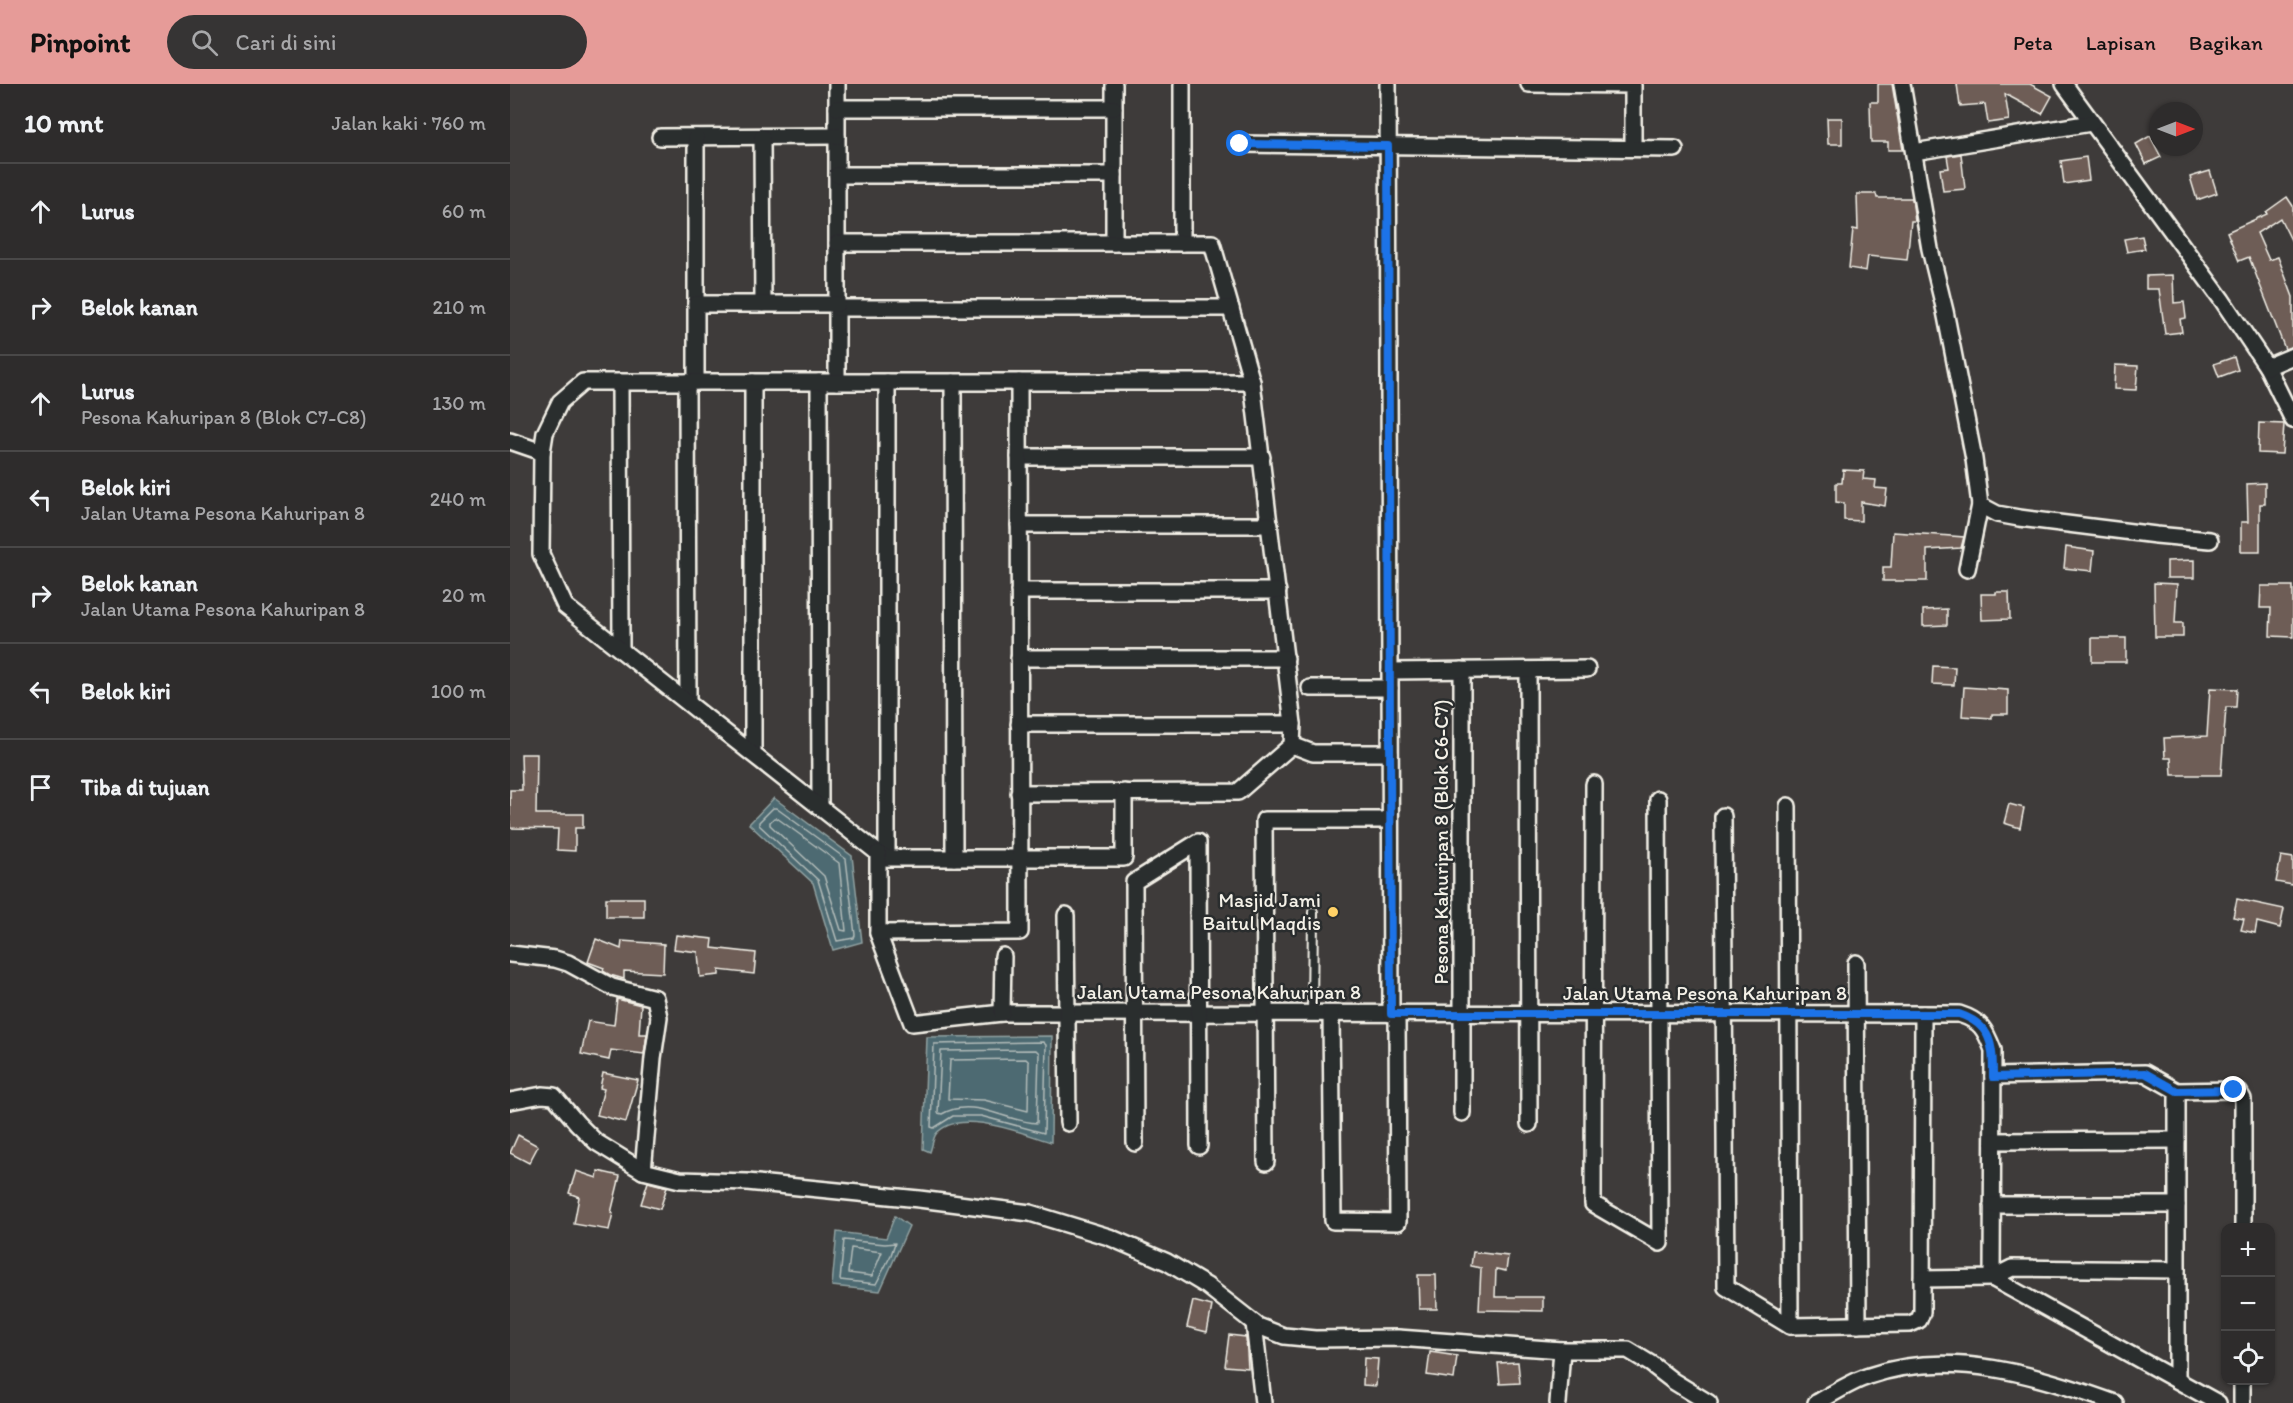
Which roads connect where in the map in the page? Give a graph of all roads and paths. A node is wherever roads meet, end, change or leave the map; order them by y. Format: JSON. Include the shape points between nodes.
{"nodes":[{"id":1,"x":837,"y":84,"type":"edge"},
{"id":2,"x":1114,"y":84,"type":"edge"},
{"id":3,"x":1182,"y":84,"type":"edge"},
{"id":4,"x":1388,"y":84,"type":"edge"},
{"id":5,"x":1529,"y":84,"type":"edge"},
{"id":6,"x":1588,"y":84,"type":"edge"},
{"id":7,"x":1902,"y":84,"type":"edge"},
{"id":8,"x":2064,"y":84,"type":"edge"},
{"id":9,"x":837,"y":108,"type":"junction"},
{"id":10,"x":1114,"y":108,"type":"junction"},
{"id":11,"x":2091,"y":123,"type":"junction"},
{"id":12,"x":660,"y":136,"type":"dead end"},
{"id":13,"x":696,"y":136,"type":"junction"},
{"id":14,"x":762,"y":136,"type":"junction"},
{"id":15,"x":837,"y":136,"type":"junction"},
{"id":16,"x":1240,"y":144,"type":"dead end"},
{"id":17,"x":1388,"y":146,"type":"junction"},
{"id":18,"x":1633,"y":148,"type":"junction"},
{"id":19,"x":1675,"y":148,"type":"dead end"},
{"id":20,"x":1914,"y":152,"type":"junction"},
{"id":21,"x":837,"y":175,"type":"junction"},
{"id":22,"x":1114,"y":175,"type":"junction"},
{"id":23,"x":837,"y":243,"type":"junction"},
{"id":24,"x":1114,"y":243,"type":"junction"},
{"id":25,"x":1182,"y":243,"type":"junction"},
{"id":26,"x":696,"y":304,"type":"junction"},
{"id":27,"x":763,"y":304,"type":"junction"},
{"id":28,"x":837,"y":306,"type":"junction"},
{"id":29,"x":1231,"y":308,"type":"junction"},
{"id":30,"x":2293,"y":356,"type":"edge"},
{"id":31,"x":2266,"y":367,"type":"junction"},
{"id":32,"x":620,"y":382,"type":"junction"},
{"id":33,"x":692,"y":382,"type":"junction"},
{"id":34,"x":753,"y":382,"type":"junction"},
{"id":35,"x":819,"y":382,"type":"junction"},
{"id":36,"x":837,"y":382,"type":"junction"},
{"id":37,"x":887,"y":382,"type":"junction"},
{"id":38,"x":953,"y":382,"type":"junction"},
{"id":39,"x":1019,"y":382,"type":"junction"},
{"id":40,"x":1252,"y":382,"type":"junction"},
{"id":41,"x":2293,"y":420,"type":"edge"},
{"id":42,"x":510,"y":441,"type":"edge"},
{"id":43,"x":542,"y":453,"type":"junction"},
{"id":44,"x":1019,"y":457,"type":"junction"},
{"id":45,"x":1262,"y":457,"type":"junction"},
{"id":46,"x":1980,"y":505,"type":"junction"},
{"id":47,"x":1019,"y":525,"type":"junction"},
{"id":48,"x":1270,"y":525,"type":"junction"},
{"id":49,"x":2210,"y":540,"type":"dead end"},
{"id":50,"x":1967,"y":569,"type":"dead end"},
{"id":51,"x":1019,"y":591,"type":"junction"},
{"id":52,"x":1278,"y":591,"type":"junction"},
{"id":53,"x":621,"y":649,"type":"junction"},
{"id":54,"x":1019,"y":658,"type":"junction"},
{"id":55,"x":1286,"y":658,"type":"junction"},
{"id":56,"x":1528,"y":669,"type":"junction"},
{"id":57,"x":1587,"y":669,"type":"dead end"},
{"id":58,"x":1462,"y":670,"type":"junction"},
{"id":59,"x":1389,"y":671,"type":"junction"},
{"id":60,"x":1310,"y":688,"type":"dead end"},
{"id":61,"x":1389,"y":688,"type":"junction"},
{"id":62,"x":688,"y":701,"type":"junction"},
{"id":63,"x":1019,"y":724,"type":"junction"},
{"id":64,"x":1293,"y":724,"type":"junction"},
{"id":65,"x":1292,"y":745,"type":"junction"},
{"id":66,"x":1390,"y":753,"type":"junction"},
{"id":67,"x":753,"y":754,"type":"junction"},
{"id":68,"x":1594,"y":784,"type":"dead end"},
{"id":69,"x":1124,"y":792,"type":"junction"},
{"id":70,"x":1019,"y":793,"type":"junction"},
{"id":71,"x":1658,"y":799,"type":"dead end"},
{"id":72,"x":1788,"y":806,"type":"dead end"},
{"id":73,"x":820,"y":807,"type":"junction"},
{"id":74,"x":1723,"y":816,"type":"dead end"},
{"id":75,"x":1390,"y":819,"type":"junction"},
{"id":76,"x":883,"y":856,"type":"junction"},
{"id":77,"x":954,"y":858,"type":"junction"},
{"id":78,"x":1019,"y":858,"type":"junction"},
{"id":79,"x":1313,"y":912,"type":"dead end"},
{"id":80,"x":1066,"y":915,"type":"dead end"},
{"id":81,"x":878,"y":933,"type":"junction"},
{"id":82,"x":510,"y":954,"type":"edge"},
{"id":83,"x":1003,"y":956,"type":"dead end"},
{"id":84,"x":1856,"y":963,"type":"dead end"},
{"id":85,"x":1002,"y":1013,"type":"junction"},
{"id":86,"x":1067,"y":1013,"type":"junction"},
{"id":87,"x":1134,"y":1014,"type":"junction"},
{"id":88,"x":1198,"y":1014,"type":"junction"},
{"id":89,"x":1265,"y":1014,"type":"junction"},
{"id":90,"x":1312,"y":1014,"type":"junction"},
{"id":91,"x":1331,"y":1014,"type":"junction"},
{"id":92,"x":1394,"y":1014,"type":"junction"},
{"id":93,"x":1462,"y":1014,"type":"junction"},
{"id":94,"x":1528,"y":1014,"type":"junction"},
{"id":95,"x":1593,"y":1014,"type":"junction"},
{"id":96,"x":1659,"y":1014,"type":"junction"},
{"id":97,"x":1724,"y":1014,"type":"junction"},
{"id":98,"x":1789,"y":1014,"type":"junction"},
{"id":99,"x":1856,"y":1014,"type":"junction"},
{"id":100,"x":1923,"y":1014,"type":"junction"},
{"id":101,"x":1993,"y":1077,"type":"junction"},
{"id":102,"x":2177,"y":1091,"type":"junction"},
{"id":103,"x":510,"y":1101,"type":"edge"},
{"id":104,"x":1462,"y":1113,"type":"dead end"},
{"id":105,"x":1068,"y":1123,"type":"dead end"},
{"id":106,"x":1529,"y":1124,"type":"dead end"},
{"id":107,"x":2177,"y":1140,"type":"junction"},
{"id":108,"x":1993,"y":1141,"type":"junction"},
{"id":109,"x":1135,"y":1143,"type":"dead end"},
{"id":110,"x":1199,"y":1146,"type":"dead end"},
{"id":111,"x":1266,"y":1162,"type":"dead end"},
{"id":112,"x":643,"y":1172,"type":"junction"},
{"id":113,"x":1992,"y":1205,"type":"junction"},
{"id":114,"x":2177,"y":1205,"type":"junction"},
{"id":115,"x":2243,"y":1223,"type":"edge"},
{"id":116,"x":2177,"y":1270,"type":"junction"},
{"id":117,"x":1992,"y":1278,"type":"junction"},
{"id":118,"x":1922,"y":1279,"type":"junction"},
{"id":119,"x":1254,"y":1323,"type":"junction"},
{"id":120,"x":1858,"y":1325,"type":"junction"},
{"id":121,"x":1790,"y":1326,"type":"junction"},
{"id":122,"x":1562,"y":1350,"type":"junction"},
{"id":123,"x":2177,"y":1380,"type":"junction"},
{"id":124,"x":2242,"y":1385,"type":"edge"},
{"id":125,"x":1263,"y":1403,"type":"edge"},
{"id":126,"x":1558,"y":1403,"type":"edge"},
{"id":127,"x":1709,"y":1403,"type":"edge"},
{"id":128,"x":1816,"y":1403,"type":"edge"},
{"id":129,"x":2115,"y":1403,"type":"edge"},
{"id":130,"x":2218,"y":1403,"type":"edge"},
{"id":131,"x":2242,"y":1403,"type":"edge"}],
"edges":[{"from":1,"to":9,"type":"street"},
{"from":2,"to":10,"type":"street"},
{"from":3,"to":25,"type":"street"},
{"from":4,"to":17,"type":"street"},
{"from":5,"to":6,"type":"street"},
{"from":6,"to":18,"type":"street","via":[[1633,85]]},
{"from":7,"to":20,"type":"street"},
{"from":8,"to":11,"type":"street"},
{"from":9,"to":10,"type":"street"},
{"from":9,"to":15,"type":"street"},
{"from":10,"to":22,"type":"street"},
{"from":11,"to":20,"type":"street"},
{"from":11,"to":31,"type":"street","via":[[2222,300]]},
{"from":12,"to":13,"type":"street"},
{"from":13,"to":14,"type":"street"},
{"from":13,"to":26,"type":"street"},
{"from":14,"to":15,"type":"street"},
{"from":14,"to":27,"type":"street"},
{"from":15,"to":21,"type":"street"},
{"from":16,"to":17,"type":"street"},
{"from":17,"to":18,"type":"street"},
{"from":17,"to":59,"type":"street"},
{"from":18,"to":19,"type":"street"},
{"from":20,"to":46,"type":"street"},
{"from":21,"to":22,"type":"street"},
{"from":21,"to":23,"type":"street"},
{"from":22,"to":24,"type":"street"},
{"from":23,"to":24,"type":"street"},
{"from":23,"to":28,"type":"street"},
{"from":24,"to":25,"type":"street"},
{"from":25,"to":29,"type":"street","via":[[1212,243]]},
{"from":26,"to":27,"type":"street"},
{"from":26,"to":33,"type":"street"},
{"from":27,"to":28,"type":"street"},
{"from":28,"to":29,"type":"street"},
{"from":28,"to":36,"type":"street"},
{"from":29,"to":40,"type":"street"},
{"from":30,"to":31,"type":"street"},
{"from":31,"to":41,"type":"street"},
{"from":32,"to":33,"type":"street"},
{"from":32,"to":43,"type":"street","via":[[583,382],[560,402],[545,433]]},
{"from":32,"to":53,"type":"street"},
{"from":33,"to":34,"type":"street"},
{"from":33,"to":62,"type":"street"},
{"from":34,"to":35,"type":"street"},
{"from":34,"to":67,"type":"street"},
{"from":35,"to":36,"type":"street"},
{"from":35,"to":73,"type":"street"},
{"from":36,"to":37,"type":"street"},
{"from":37,"to":38,"type":"street"},
{"from":37,"to":76,"type":"street"},
{"from":38,"to":39,"type":"street"},
{"from":38,"to":77,"type":"street"},
{"from":39,"to":40,"type":"street"},
{"from":39,"to":44,"type":"street"},
{"from":40,"to":45,"type":"street"},
{"from":42,"to":43,"type":"street"},
{"from":43,"to":53,"type":"street","via":[[541,554],[565,606]]},
{"from":44,"to":45,"type":"street"},
{"from":44,"to":47,"type":"street"},
{"from":45,"to":48,"type":"street"},
{"from":46,"to":49,"type":"street","via":[[1997,514],[2019,518]]},
{"from":46,"to":50,"type":"street"},
{"from":47,"to":48,"type":"street"},
{"from":47,"to":51,"type":"street"},
{"from":48,"to":52,"type":"street"},
{"from":51,"to":52,"type":"street"},
{"from":51,"to":54,"type":"street"},
{"from":52,"to":55,"type":"street"},
{"from":53,"to":62,"type":"street"},
{"from":54,"to":55,"type":"street"},
{"from":54,"to":63,"type":"street"},
{"from":55,"to":64,"type":"street"},
{"from":56,"to":57,"type":"street"},
{"from":56,"to":58,"type":"street"},
{"from":56,"to":94,"type":"street"},
{"from":58,"to":59,"type":"street"},
{"from":58,"to":93,"type":"street","name":"Pesona Kahuripan 8 (Blok C6-C7)"},
{"from":59,"to":61,"type":"street"},
{"from":60,"to":61,"type":"street"},
{"from":61,"to":66,"type":"street"},
{"from":62,"to":67,"type":"street"},
{"from":63,"to":64,"type":"street"},
{"from":63,"to":70,"type":"street"},
{"from":64,"to":65,"type":"street"},
{"from":65,"to":66,"type":"street","via":[[1313,753]]},
{"from":65,"to":69,"type":"street","via":[[1238,792]]},
{"from":66,"to":75,"type":"street"},
{"from":67,"to":73,"type":"street"},
{"from":68,"to":95,"type":"street"},
{"from":69,"to":70,"type":"street"},
{"from":69,"to":78,"type":"street","via":[[1124,858]]},
{"from":70,"to":78,"type":"street"},
{"from":71,"to":96,"type":"street"},
{"from":72,"to":98,"type":"street"},
{"from":73,"to":76,"type":"street"},
{"from":74,"to":97,"type":"street"},
{"from":75,"to":89,"type":"street","via":[[1264,820]]},
{"from":75,"to":92,"type":"street"},
{"from":76,"to":77,"type":"street"},
{"from":76,"to":81,"type":"street"},
{"from":77,"to":78,"type":"street"},
{"from":78,"to":81,"type":"street","via":[[1020,932]]},
{"from":79,"to":90,"type":"lane"},
{"from":80,"to":86,"type":"street"},
{"from":81,"to":85,"type":"street","name":"Jalan Utama Pesona Kahuripan 8","via":[[912,1023]]},
{"from":82,"to":112,"type":"street","via":[[555,959],[612,987],[655,998],[659,1017]]},
{"from":83,"to":85,"type":"street"},
{"from":84,"to":99,"type":"street"},
{"from":85,"to":86,"type":"street","name":"Jalan Utama Pesona Kahuripan 8"},
{"from":86,"to":87,"type":"street","name":"Jalan Utama Pesona Kahuripan 8"},
{"from":86,"to":105,"type":"street"},
{"from":87,"to":88,"type":"street","name":"Jalan Utama Pesona Kahuripan 8"},
{"from":87,"to":88,"type":"street","via":[[1134,882],[1198,842]]},
{"from":87,"to":109,"type":"street"},
{"from":88,"to":89,"type":"street","name":"Jalan Utama Pesona Kahuripan 8"},
{"from":88,"to":110,"type":"street"},
{"from":89,"to":90,"type":"street","name":"Jalan Utama Pesona Kahuripan 8"},
{"from":89,"to":111,"type":"street"},
{"from":90,"to":91,"type":"street","name":"Jalan Utama Pesona Kahuripan 8"},
{"from":91,"to":92,"type":"street","name":"Jalan Utama Pesona Kahuripan 8"},
{"from":91,"to":92,"type":"street","via":[[1333,1221],[1398,1222]]},
{"from":92,"to":93,"type":"street","name":"Jalan Utama Pesona Kahuripan 8"},
{"from":93,"to":94,"type":"street","name":"Jalan Utama Pesona Kahuripan 8"},
{"from":93,"to":104,"type":"street","name":"Pesona Kahuripan 8 (Blok C6-C7)"},
{"from":94,"to":95,"type":"street","name":"Jalan Utama Pesona Kahuripan 8"},
{"from":94,"to":106,"type":"street"},
{"from":95,"to":96,"type":"street","name":"Jalan Utama Pesona Kahuripan 8"},
{"from":95,"to":96,"type":"street","via":[[1593,1204],[1659,1243]]},
{"from":96,"to":97,"type":"street","name":"Jalan Utama Pesona Kahuripan 8"},
{"from":97,"to":98,"type":"street","name":"Jalan Utama Pesona Kahuripan 8"},
{"from":97,"to":121,"type":"street","via":[[1726,1287]]},
{"from":98,"to":99,"type":"street","name":"Jalan Utama Pesona Kahuripan 8"},
{"from":98,"to":121,"type":"street"},
{"from":99,"to":100,"type":"street","name":"Jalan Utama Pesona Kahuripan 8"},
{"from":99,"to":120,"type":"street"},
{"from":100,"to":101,"type":"street","name":"Jalan Utama Pesona Kahuripan 8","via":[[1959,1014],[1974,1019],[1986,1031],[1993,1050]]},
{"from":100,"to":118,"type":"street"},
{"from":101,"to":102,"type":"street","via":[[2145,1073]]},
{"from":101,"to":108,"type":"street","name":"Jalan Utama Pesona Kahuripan 8"},
{"from":102,"to":107,"type":"street"},
{"from":102,"to":115,"type":"street","via":[[2240,1092]]},
{"from":103,"to":112,"type":"street","via":[[554,1096],[596,1142]]},
{"from":107,"to":108,"type":"street"},
{"from":107,"to":114,"type":"street"},
{"from":108,"to":113,"type":"street","name":"Jalan Utama Pesona Kahuripan 8"},
{"from":112,"to":119,"type":"street","via":[[680,1180],[747,1182],[1030,1212],[1109,1237],[1167,1262],[1207,1286]]},
{"from":113,"to":114,"type":"street"},
{"from":113,"to":117,"type":"street","name":"Jalan Utama Pesona Kahuripan 8"},
{"from":114,"to":116,"type":"street"},
{"from":116,"to":117,"type":"street","via":[[2012,1268]]},
{"from":116,"to":123,"type":"street"},
{"from":117,"to":118,"type":"street"},
{"from":117,"to":123,"type":"street"},
{"from":118,"to":120,"type":"street","via":[[1919,1320],[1910,1324]]},
{"from":119,"to":122,"type":"street","via":[[1284,1336],[1315,1339],[1398,1338]]},
{"from":119,"to":125,"type":"street"},
{"from":120,"to":121,"type":"street"},
{"from":122,"to":126,"type":"street"},
{"from":122,"to":127,"type":"street","via":[[1628,1350]]},
{"from":123,"to":130,"type":"street"},
{"from":124,"to":131,"type":"street"},
{"from":128,"to":129,"type":"street","via":[[1866,1376],[1931,1364],[2004,1369]]}]}
